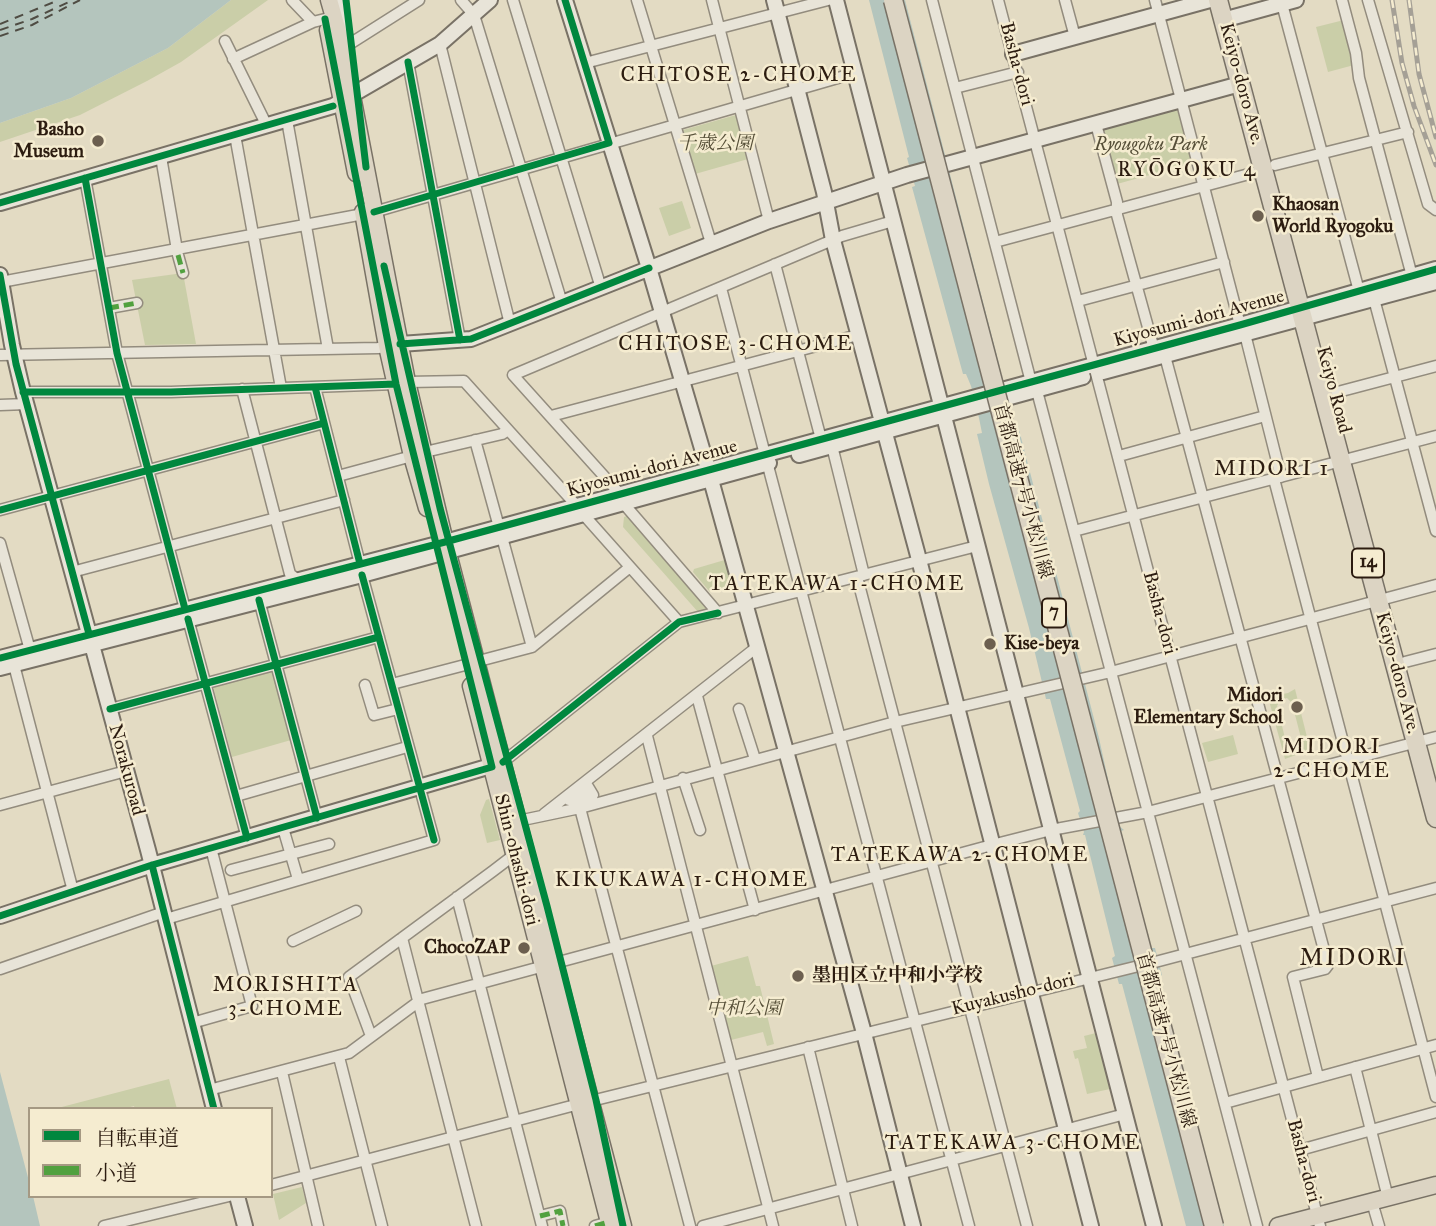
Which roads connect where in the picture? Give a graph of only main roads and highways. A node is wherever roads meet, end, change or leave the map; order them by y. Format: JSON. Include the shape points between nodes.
{"nodes":[{"id":1,"x":319,"y":0,"type":"edge"},
{"id":2,"x":329,"y":0,"type":"edge"},
{"id":3,"x":882,"y":0,"type":"edge"},
{"id":4,"x":893,"y":0,"type":"edge"},
{"id":5,"x":1218,"y":0,"type":"edge"},
{"id":6,"x":1229,"y":12,"type":"edge"},
{"id":7,"x":347,"y":98,"type":"junction"},
{"id":8,"x":1269,"y":168,"type":"junction"},
{"id":9,"x":1307,"y":312,"type":"junction"},
{"id":10,"x":1346,"y":460,"type":"junction"},
{"id":11,"x":1383,"y":600,"type":"junction"},
{"id":12,"x":1426,"y":739,"type":"edge"},
{"id":13,"x":497,"y":764,"type":"junction"},
{"id":14,"x":1436,"y":779,"type":"edge"},
{"id":15,"x":1436,"y":818,"type":"edge"},
{"id":16,"x":548,"y":965,"type":"junction"},
{"id":17,"x":1436,"y":1185,"type":"edge"},
{"id":18,"x":1319,"y":1221,"type":"edge"},
{"id":19,"x":609,"y":1225,"type":"edge"},
{"id":20,"x":1203,"y":1226,"type":"edge"},
{"id":21,"x":1214,"y":1226,"type":"edge"},
{"id":22,"x":1278,"y":1226,"type":"edge"}],
"edges":[{"from":1,"to":7,"type":"main road","name":"Shin-ohashi-dori","via":[[319,21]]},
{"from":2,"to":7,"type":"main road","name":"Shin-ohashi-dori","via":[[346,47]]},
{"from":3,"to":20,"type":"highway","name":"首都高速7号小松川線","number":"7"},
{"from":4,"to":21,"type":"highway","name":"首都高速7号小松川線","number":"7","bridge":true},
{"from":5,"to":6,"type":"highway","name":"Keiyo-doro Ave.","number":"14"},
{"from":6,"to":8,"type":"highway","name":"Keiyo Road","number":"14"},
{"from":6,"to":8,"type":"highway","name":"Keiyo-doro Ave.","number":"14","via":[[1240,85]]},
{"from":7,"to":13,"type":"main road","name":"Shin-ohashi-dori","via":[[402,383]]},
{"from":8,"to":9,"type":"highway","name":"Keiyo Road","number":"14"},
{"from":9,"to":10,"type":"highway","number":"14"},
{"from":9,"to":10,"type":"highway","name":"Keiyo Road","number":"14","via":[[1334,393]]},
{"from":10,"to":11,"type":"highway","name":"Keiyo Road","number":"14"},
{"from":11,"to":12,"type":"highway","name":"Keiyo-doro Ave.","number":"14"},
{"from":11,"to":12,"type":"highway","name":"Keiyo Road","number":"14"},
{"from":12,"to":14,"type":"highway","name":"Keiyo Road","number":"14"},
{"from":12,"to":15,"type":"highway","name":"Keiyo-doro Ave.","number":"14"},
{"from":13,"to":16,"type":"main road","name":"Shin-ohashi-dori","via":[[513,850]]},
{"from":13,"to":16,"type":"main road","name":"Shin-ohashi-dori","via":[[518,821]]},
{"from":16,"to":19,"type":"main road","name":"Shin-ohashi-dori","via":[[584,1103]]},
{"from":17,"to":18,"type":"main road"},
{"from":18,"to":22,"type":"main road"}]}
